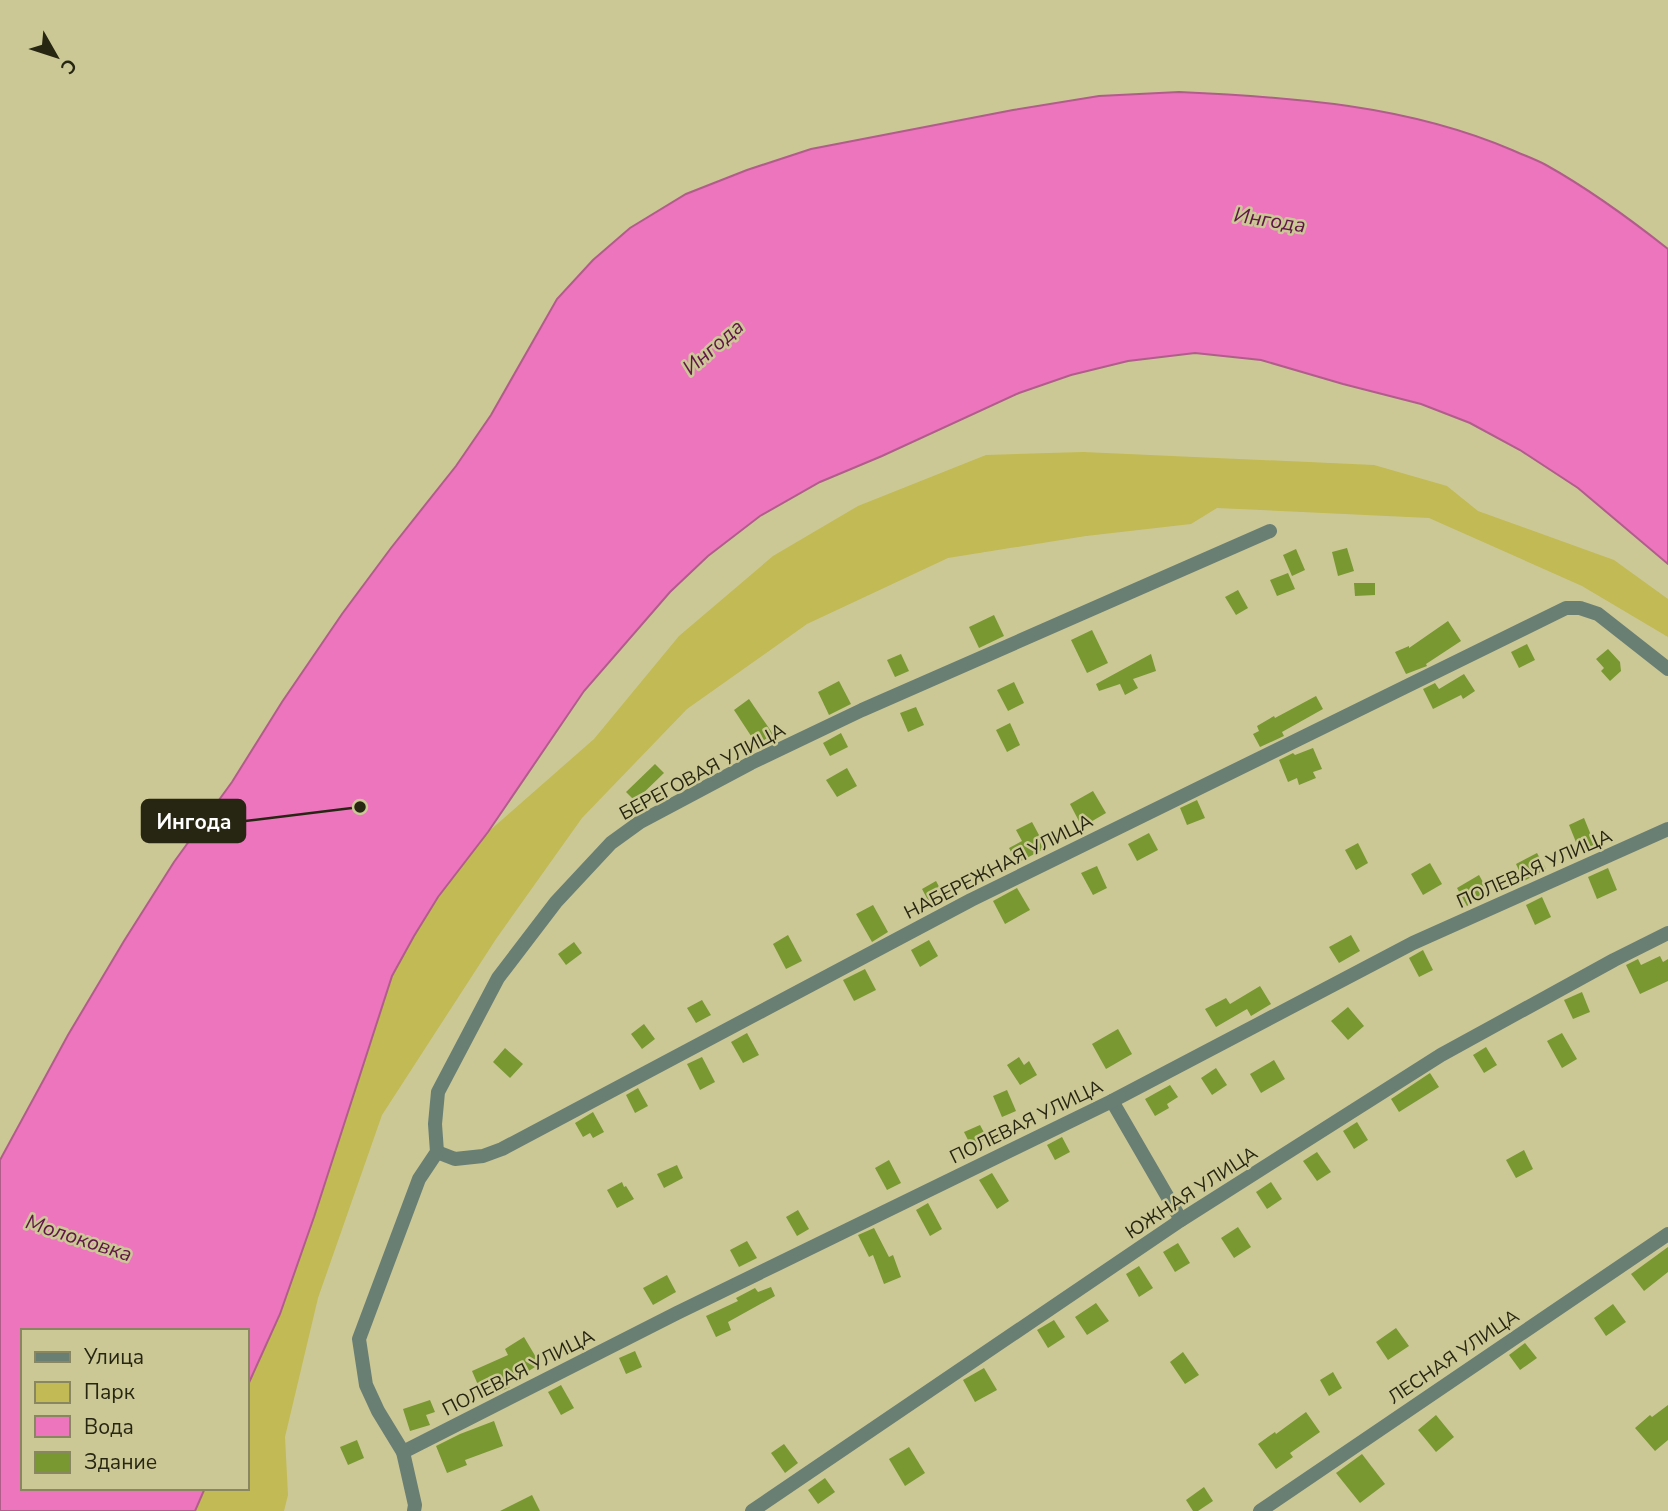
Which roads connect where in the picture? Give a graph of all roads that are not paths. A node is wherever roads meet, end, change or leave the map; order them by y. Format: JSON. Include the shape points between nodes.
{"nodes":[{"id":1,"x":1270,"y":531,"type":"dead end"},
{"id":2,"x":1668,"y":669,"type":"edge"},
{"id":3,"x":1668,"y":829,"type":"edge"},
{"id":4,"x":1668,"y":933,"type":"edge"},
{"id":5,"x":1112,"y":1101,"type":"junction"},
{"id":6,"x":437,"y":1152,"type":"junction"},
{"id":7,"x":1181,"y":1220,"type":"junction"},
{"id":8,"x":1668,"y":1234,"type":"edge"},
{"id":9,"x":403,"y":1452,"type":"junction"},
{"id":10,"x":414,"y":1511,"type":"edge"},
{"id":11,"x":752,"y":1511,"type":"edge"},
{"id":12,"x":1260,"y":1511,"type":"edge"}],
"edges":[{"from":1,"to":6,"type":"street","name":"БЕРЕГОВАЯ УЛИЦА","via":[[751,763],[640,822],[611,843],[556,902],[498,978],[439,1092]]},
{"from":2,"to":6,"type":"street","name":"НАБЕРЕЖНАЯ УЛИЦА","via":[[1598,614],[1566,608],[971,900],[502,1149],[455,1159]]},
{"from":3,"to":5,"type":"street","name":"ПОЛЕВАЯ УЛИЦА","via":[[1413,943]]},
{"from":4,"to":7,"type":"street","name":"ЮЖНАЯ УЛИЦА","via":[[1441,1055]]},
{"from":5,"to":7,"type":"street"},
{"from":5,"to":9,"type":"street","name":"ПОЛЕВАЯ УЛИЦА"},
{"from":6,"to":9,"type":"street","via":[[419,1178],[359,1339],[366,1385]]},
{"from":7,"to":11,"type":"street","name":"ЮЖНАЯ УЛИЦА"},
{"from":8,"to":12,"type":"street","name":"ЛЕСНАЯ УЛИЦА"},
{"from":9,"to":10,"type":"street"}]}
